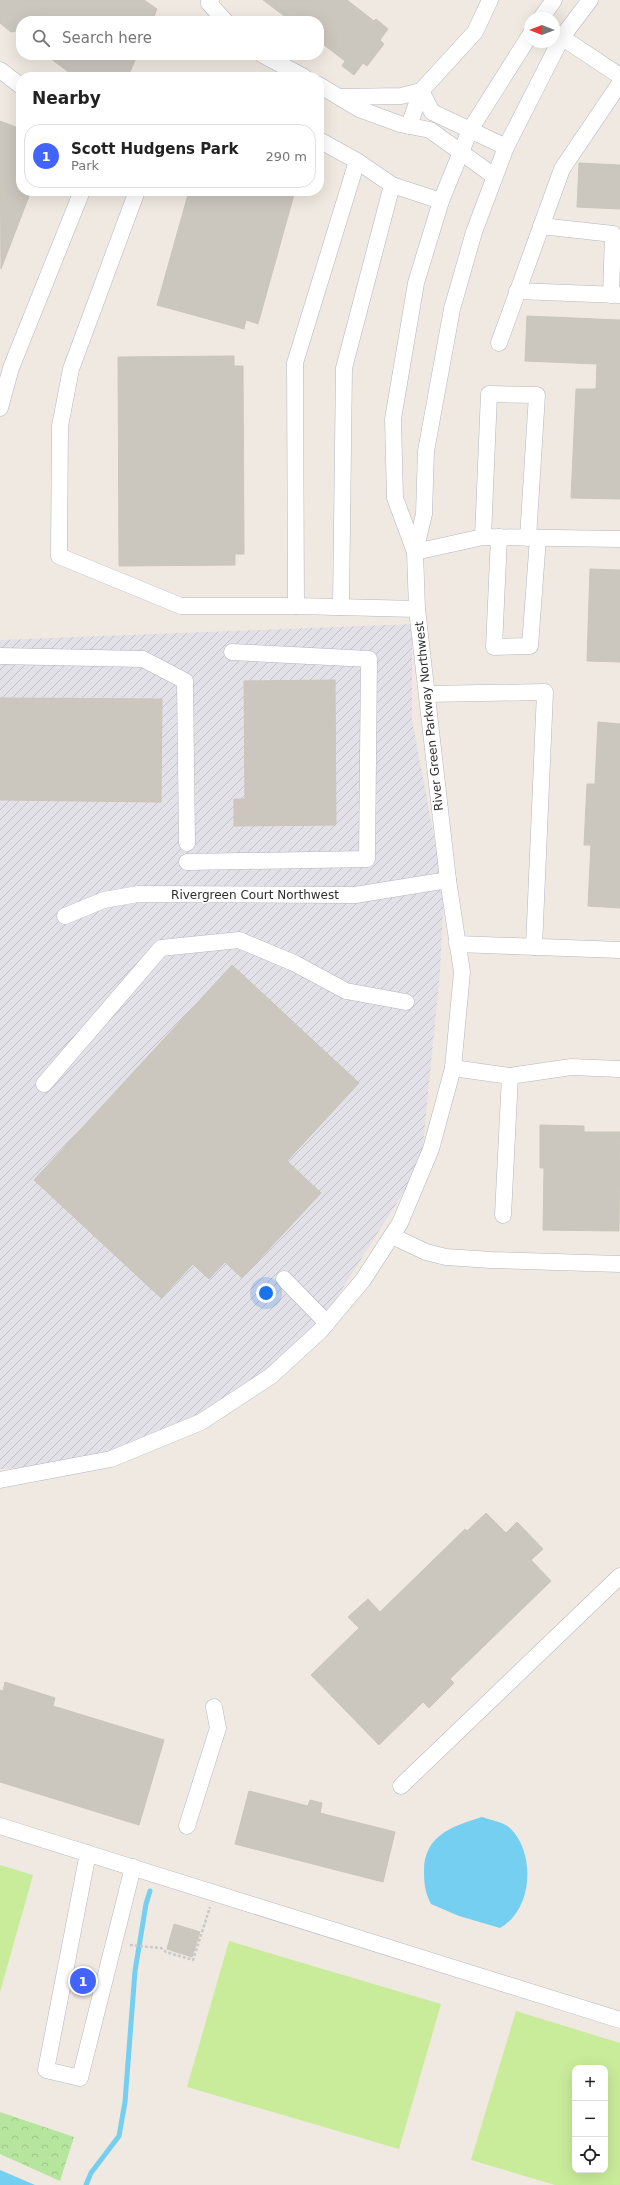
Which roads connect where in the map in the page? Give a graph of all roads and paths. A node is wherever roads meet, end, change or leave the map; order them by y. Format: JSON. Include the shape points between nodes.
{"nodes":[{"id":1,"x":211,"y":0,"type":"edge"},
{"id":2,"x":490,"y":0,"type":"edge"},
{"id":3,"x":554,"y":0,"type":"edge"},
{"id":4,"x":590,"y":0,"type":"edge"},
{"id":5,"x":545,"y":12,"type":"edge"},
{"id":6,"x":221,"y":16,"type":"edge"},
{"id":7,"x":560,"y":32,"type":"edge"},
{"id":8,"x":560,"y":35,"type":"edge"},
{"id":9,"x":524,"y":44,"type":"edge"},
{"id":10,"x":552,"y":48,"type":"edge"},
{"id":11,"x":272,"y":60,"type":"edge"},
{"id":12,"x":0,"y":70,"type":"edge"},
{"id":13,"x":295,"y":72,"type":"edge"},
{"id":14,"x":620,"y":76,"type":"edge"},
{"id":15,"x":16,"y":82,"type":"edge"},
{"id":16,"x":620,"y":82,"type":"edge"},
{"id":17,"x":324,"y":88,"type":"edge"},
{"id":18,"x":421,"y":91,"type":"junction"},
{"id":19,"x":342,"y":97,"type":"junction"},
{"id":20,"x":409,"y":126,"type":"junction"},
{"id":21,"x":470,"y":130,"type":"junction"},
{"id":22,"x":324,"y":143,"type":"edge"},
{"id":23,"x":506,"y":147,"type":"junction"},
{"id":24,"x":460,"y":152,"type":"junction"},
{"id":25,"x":358,"y":161,"type":"junction"},
{"id":26,"x":494,"y":176,"type":"junction"},
{"id":27,"x":392,"y":185,"type":"junction"},
{"id":28,"x":80,"y":196,"type":"edge"},
{"id":29,"x":135,"y":196,"type":"edge"},
{"id":30,"x":441,"y":201,"type":"junction"},
{"id":31,"x":541,"y":226,"type":"junction"},
{"id":32,"x":616,"y":234,"type":"edge"},
{"id":33,"x":517,"y":291,"type":"junction"},
{"id":34,"x":616,"y":295,"type":"edge"},
{"id":35,"x":498,"y":343,"type":"dead end"},
{"id":36,"x":6,"y":366,"type":"edge"},
{"id":37,"x":0,"y":408,"type":"edge"},
{"id":38,"x":491,"y":537,"type":"junction"},
{"id":39,"x":533,"y":538,"type":"junction"},
{"id":40,"x":620,"y":539,"type":"edge"},
{"id":41,"x":415,"y":552,"type":"junction"},
{"id":42,"x":296,"y":606,"type":"junction"},
{"id":43,"x":341,"y":607,"type":"junction"},
{"id":44,"x":417,"y":608,"type":"junction"},
{"id":45,"x":232,"y":652,"type":"dead end"},
{"id":46,"x":0,"y":656,"type":"edge"},
{"id":47,"x":427,"y":694,"type":"junction"},
{"id":48,"x":187,"y":843,"type":"dead end"},
{"id":49,"x":187,"y":862,"type":"dead end"},
{"id":50,"x":448,"y":880,"type":"junction"},
{"id":51,"x":65,"y":916,"type":"dead end"},
{"id":52,"x":457,"y":944,"type":"junction"},
{"id":53,"x":534,"y":947,"type":"junction"},
{"id":54,"x":620,"y":950,"type":"edge"},
{"id":55,"x":406,"y":1002,"type":"dead end"},
{"id":56,"x":453,"y":1068,"type":"junction"},
{"id":57,"x":620,"y":1069,"type":"edge"},
{"id":58,"x":510,"y":1076,"type":"junction"},
{"id":59,"x":44,"y":1084,"type":"dead end"},
{"id":60,"x":503,"y":1215,"type":"dead end"},
{"id":61,"x":392,"y":1236,"type":"junction"},
{"id":62,"x":620,"y":1264,"type":"edge"},
{"id":63,"x":284,"y":1279,"type":"dead end"},
{"id":64,"x":327,"y":1323,"type":"junction"},
{"id":65,"x":0,"y":1480,"type":"edge"},
{"id":66,"x":620,"y":1576,"type":"edge"},
{"id":67,"x":214,"y":1707,"type":"dead end"},
{"id":68,"x":401,"y":1786,"type":"dead end"},
{"id":69,"x":0,"y":1826,"type":"edge"},
{"id":70,"x":187,"y":1826,"type":"dead end"},
{"id":71,"x":88,"y":1853,"type":"junction"},
{"id":72,"x":133,"y":1867,"type":"junction"},
{"id":73,"x":215,"y":1893,"type":"junction"},
{"id":74,"x":124,"y":1944,"type":"dead end"},
{"id":75,"x":620,"y":2020,"type":"edge"}],
"edges":[{"from":1,"to":6,"type":"street","via":[[209,3]]},
{"from":2,"to":18,"type":"street","via":[[475,32]]},
{"from":3,"to":5,"type":"street"},
{"from":4,"to":7,"type":"street","name":"River Green Parkway Northwest"},
{"from":8,"to":14,"type":"street"},
{"from":9,"to":21,"type":"street","name":"River Green Parkway Northwest"},
{"from":10,"to":23,"type":"street","name":"River Green Parkway Northwest"},
{"from":11,"to":13,"type":"street"},
{"from":12,"to":15,"type":"street"},
{"from":16,"to":31,"type":"street","via":[[562,169]]},
{"from":17,"to":19,"type":"street"},
{"from":18,"to":19,"type":"street","via":[[401,96]]},
{"from":18,"to":20,"type":"street"},
{"from":18,"to":21,"type":"street","via":[[432,112]]},
{"from":19,"to":20,"type":"street","via":[[359,109]]},
{"from":20,"to":24,"type":"street","via":[[430,130]]},
{"from":21,"to":23,"type":"street"},
{"from":21,"to":24,"type":"street","name":"River Green Parkway Northwest"},
{"from":22,"to":25,"type":"street"},
{"from":23,"to":26,"type":"street","name":"River Green Parkway Northwest"},
{"from":24,"to":26,"type":"street"},
{"from":24,"to":30,"type":"street","name":"River Green Parkway Northwest"},
{"from":25,"to":27,"type":"street"},
{"from":25,"to":42,"type":"street","via":[[295,363]]},
{"from":26,"to":41,"type":"street","name":"River Green Parkway Northwest","via":[[474,232],[452,310],[426,451],[424,514]]},
{"from":27,"to":30,"type":"street"},
{"from":27,"to":43,"type":"street","via":[[344,368]]},
{"from":28,"to":36,"type":"street"},
{"from":29,"to":42,"type":"street","via":[[71,369],[60,426],[59,556],[181,606]]},
{"from":30,"to":41,"type":"street","name":"River Green Parkway Northwest","via":[[416,283],[393,419],[395,498]]},
{"from":31,"to":32,"type":"street"},
{"from":31,"to":33,"type":"street"},
{"from":32,"to":34,"type":"street"},
{"from":33,"to":34,"type":"street"},
{"from":33,"to":35,"type":"street"},
{"from":36,"to":37,"type":"street"},
{"from":38,"to":39,"type":"street"},
{"from":38,"to":39,"type":"street","via":[[494,647],[530,646]]},
{"from":38,"to":39,"type":"street","via":[[489,394],[537,395]]},
{"from":38,"to":41,"type":"street"},
{"from":39,"to":40,"type":"street"},
{"from":41,"to":44,"type":"street","name":"River Green Parkway Northwest"},
{"from":42,"to":43,"type":"street"},
{"from":43,"to":44,"type":"street"},
{"from":44,"to":47,"type":"street","name":"River Green Parkway Northwest"},
{"from":45,"to":49,"type":"street","via":[[369,660],[367,859]]},
{"from":46,"to":48,"type":"street","via":[[143,659],[185,681]]},
{"from":47,"to":50,"type":"street","name":"River Green Parkway Northwest"},
{"from":47,"to":53,"type":"street","via":[[545,692]]},
{"from":50,"to":51,"type":"street","name":"Rivergreen Court Northwest","via":[[355,895],[138,894],[104,900]]},
{"from":50,"to":52,"type":"street","name":"River Green Parkway Northwest"},
{"from":52,"to":53,"type":"street"},
{"from":52,"to":56,"type":"street","name":"River Green Parkway Northwest","via":[[462,972]]},
{"from":53,"to":54,"type":"street"},
{"from":55,"to":59,"type":"street","via":[[346,991],[294,962],[239,940],[161,948]]},
{"from":56,"to":58,"type":"street"},
{"from":56,"to":61,"type":"street","name":"River Green Parkway Northwest","via":[[432,1149]]},
{"from":57,"to":58,"type":"street","via":[[571,1067]]},
{"from":58,"to":60,"type":"street"},
{"from":61,"to":62,"type":"street","via":[[426,1252],[446,1257]]},
{"from":61,"to":64,"type":"street","name":"River Green Parkway Northwest","via":[[363,1280]]},
{"from":63,"to":64,"type":"street"},
{"from":64,"to":65,"type":"street","name":"River Green Parkway Northwest","via":[[271,1376],[201,1422],[111,1459]]},
{"from":66,"to":68,"type":"street"},
{"from":67,"to":70,"type":"street","via":[[218,1728]]},
{"from":69,"to":71,"type":"street"},
{"from":71,"to":72,"type":"street"},
{"from":71,"to":72,"type":"street","via":[[46,2070],[80,2078]]},
{"from":72,"to":73,"type":"street"},
{"from":73,"to":74,"type":"path","via":[[193,1960],[154,1947]]},
{"from":73,"to":75,"type":"street"}]}
